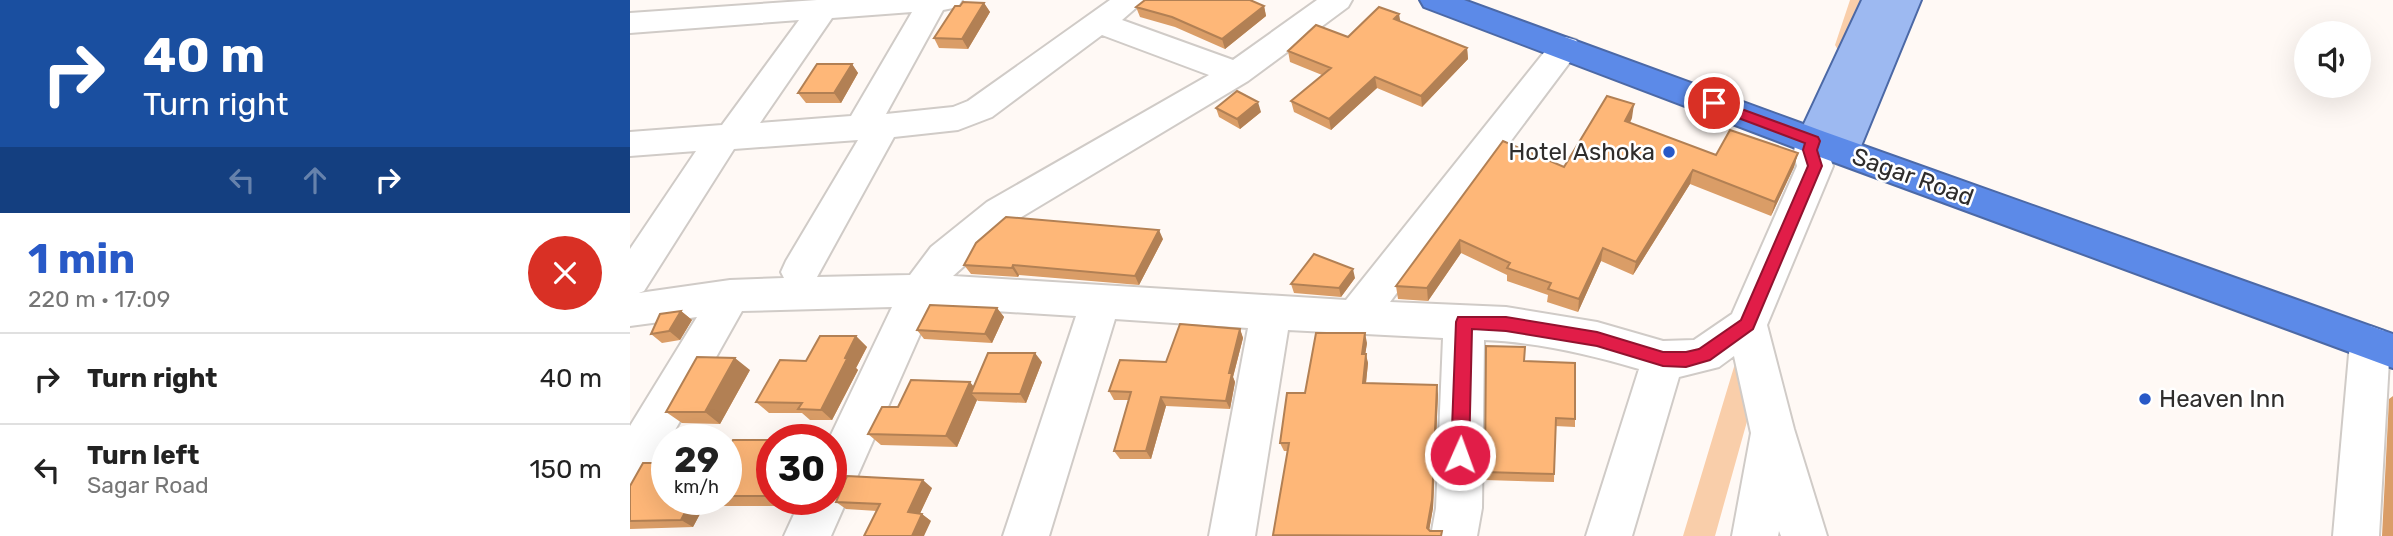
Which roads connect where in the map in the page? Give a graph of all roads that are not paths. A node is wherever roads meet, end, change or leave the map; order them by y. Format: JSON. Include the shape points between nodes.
{"nodes":[{"id":1,"x":1130,"y":0,"type":"edge"},
{"id":2,"x":1337,"y":0,"type":"edge"},
{"id":3,"x":1435,"y":0,"type":"edge"},
{"id":4,"x":1492,"y":0,"type":"edge"},
{"id":5,"x":1877,"y":0,"type":"edge"},
{"id":6,"x":1906,"y":0,"type":"edge"},
{"id":7,"x":940,"y":1,"type":"edge"},
{"id":8,"x":823,"y":9,"type":"junction"},
{"id":9,"x":630,"y":23,"type":"edge"},
{"id":10,"x":1099,"y":23,"type":"junction"},
{"id":11,"x":1565,"y":47,"type":"junction"},
{"id":12,"x":1237,"y":73,"type":"junction"},
{"id":13,"x":871,"y":127,"type":"junction"},
{"id":14,"x":728,"y":137,"type":"junction"},
{"id":15,"x":1829,"y":142,"type":"junction"},
{"id":16,"x":630,"y":144,"type":"edge"},
{"id":17,"x":800,"y":272,"type":"dead end"},
{"id":18,"x":630,"y":280,"type":"edge"},
{"id":19,"x":920,"y":290,"type":"junction"},
{"id":20,"x":730,"y":296,"type":"junction"},
{"id":21,"x":1100,"y":302,"type":"junction"},
{"id":22,"x":630,"y":310,"type":"edge"},
{"id":23,"x":1271,"y":313,"type":"junction"},
{"id":24,"x":1358,"y":316,"type":"junction"},
{"id":25,"x":1464,"y":322,"type":"junction"},
{"id":26,"x":1747,"y":325,"type":"junction"},
{"id":27,"x":2385,"y":340,"type":"edge"},
{"id":28,"x":1663,"y":359,"type":"junction"},
{"id":29,"x":1772,"y":429,"type":"junction"},
{"id":30,"x":847,"y":449,"type":"edge"},
{"id":31,"x":630,"y":467,"type":"edge"},
{"id":32,"x":817,"y":515,"type":"edge"},
{"id":33,"x":807,"y":536,"type":"edge"},
{"id":34,"x":1026,"y":536,"type":"edge"},
{"id":35,"x":1231,"y":536,"type":"edge"},
{"id":36,"x":1454,"y":536,"type":"edge"},
{"id":37,"x":1609,"y":536,"type":"edge"},
{"id":38,"x":1755,"y":536,"type":"edge"},
{"id":39,"x":1804,"y":536,"type":"edge"},
{"id":40,"x":2356,"y":536,"type":"edge"}],
"edges":[{"from":1,"to":10,"type":"street"},
{"from":2,"to":12,"type":"street"},
{"from":3,"to":11,"type":"highway","name":"Sagar Road"},
{"from":4,"to":15,"type":"highway","name":"Sagar Road"},
{"from":5,"to":15,"type":"main road"},
{"from":6,"to":15,"type":"main road"},
{"from":7,"to":8,"type":"street"},
{"from":7,"to":13,"type":"street"},
{"from":8,"to":9,"type":"street"},
{"from":8,"to":14,"type":"street"},
{"from":10,"to":12,"type":"street"},
{"from":10,"to":13,"type":"street","via":[[980,109],[958,118]]},
{"from":11,"to":15,"type":"highway","name":"Sagar Road"},
{"from":11,"to":24,"type":"street"},
{"from":12,"to":19,"type":"street","via":[[1000,212],[945,258]]},
{"from":13,"to":14,"type":"street"},
{"from":13,"to":17,"type":"street"},
{"from":14,"to":16,"type":"street"},
{"from":14,"to":18,"type":"street"},
{"from":15,"to":26,"type":"street"},
{"from":15,"to":27,"type":"highway","name":"Sagar Road"},
{"from":19,"to":20,"type":"street"},
{"from":19,"to":21,"type":"street"},
{"from":19,"to":30,"type":"street"},
{"from":20,"to":22,"type":"street"},
{"from":20,"to":31,"type":"street"},
{"from":21,"to":23,"type":"street"},
{"from":21,"to":34,"type":"street"},
{"from":23,"to":24,"type":"street"},
{"from":23,"to":35,"type":"street"},
{"from":24,"to":25,"type":"street"},
{"from":25,"to":28,"type":"street","via":[[1597,339]]},
{"from":25,"to":36,"type":"street","via":[[1459,508]]},
{"from":26,"to":28,"type":"street","via":[[1704,355]]},
{"from":26,"to":29,"type":"street"},
{"from":27,"to":40,"type":"street"},
{"from":28,"to":37,"type":"street"},
{"from":29,"to":38,"type":"street"},
{"from":29,"to":39,"type":"street"},
{"from":32,"to":33,"type":"street"}]}
